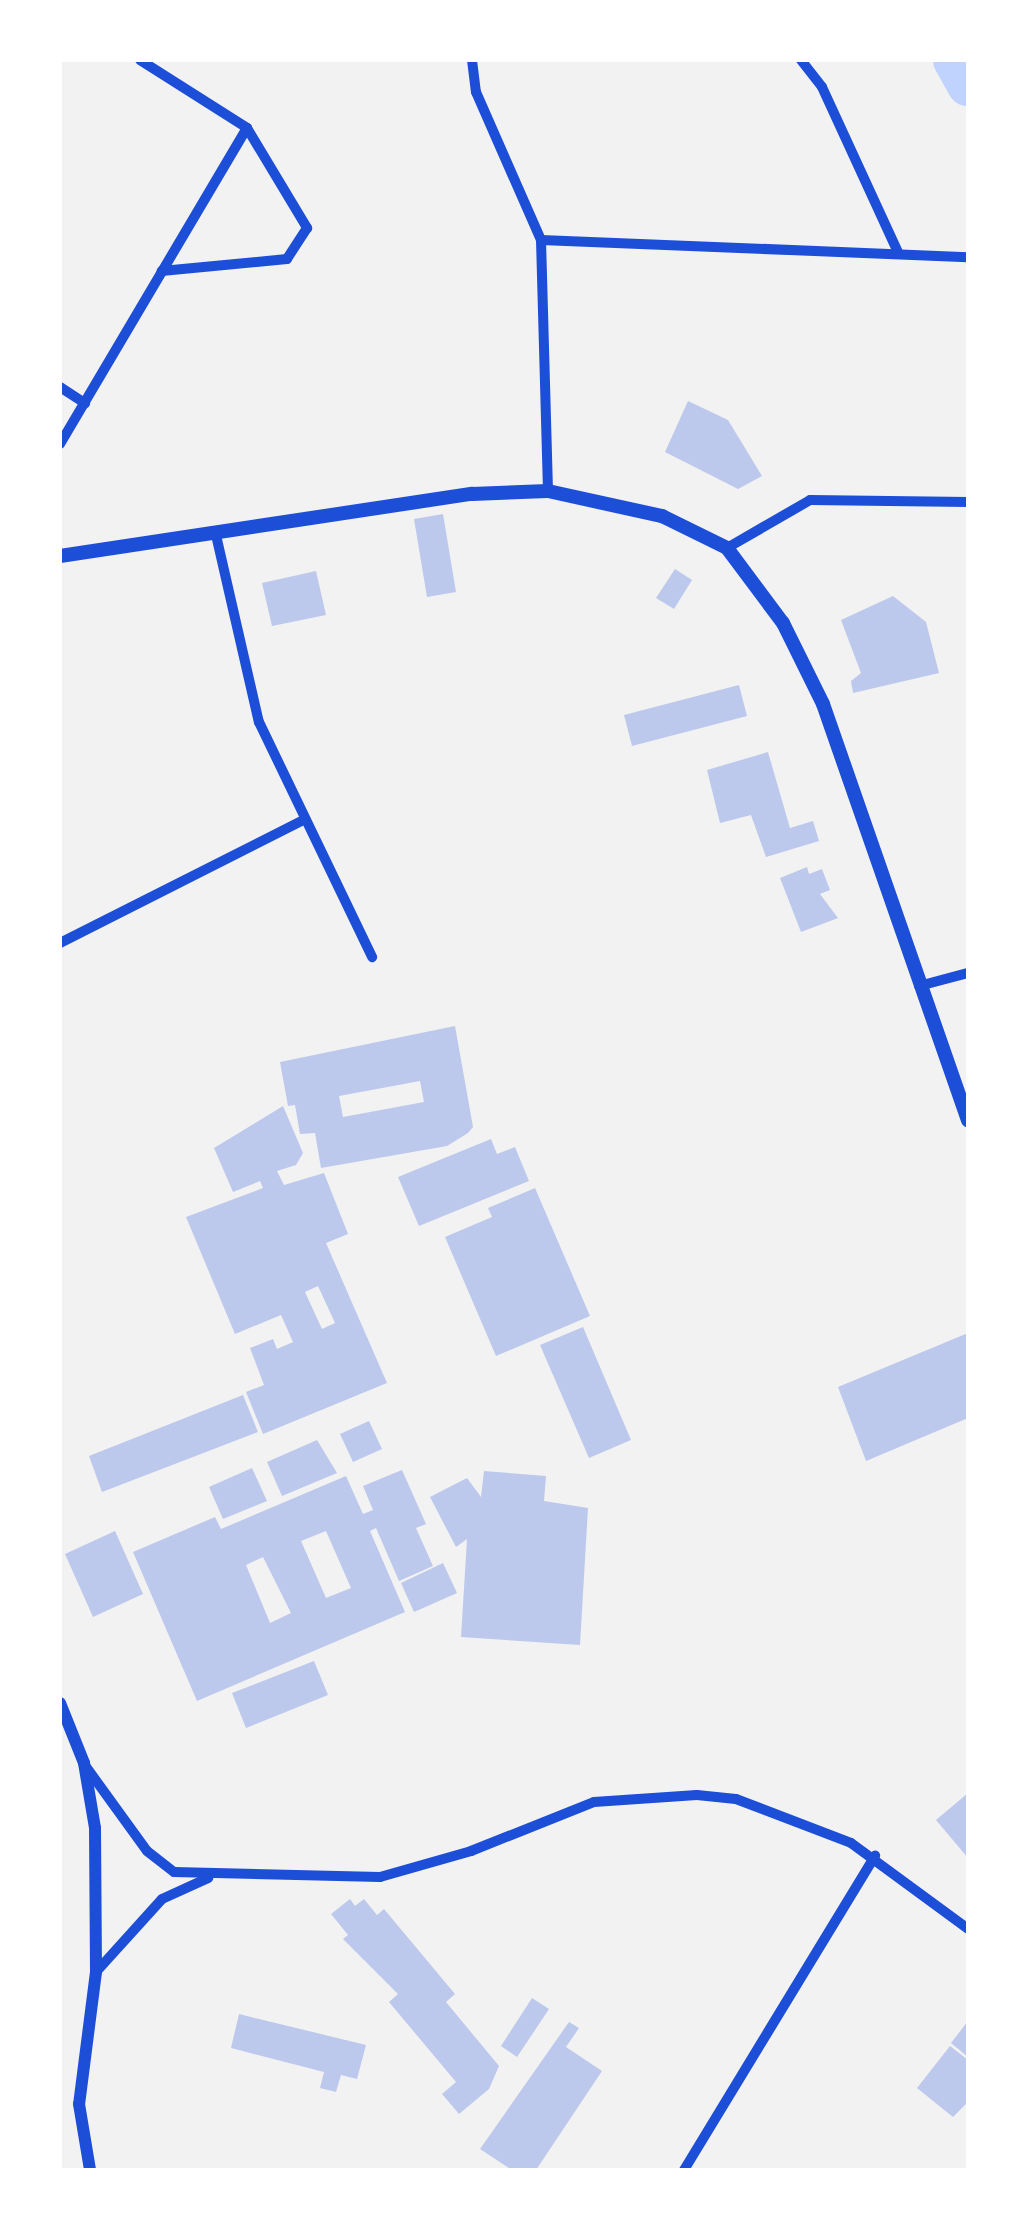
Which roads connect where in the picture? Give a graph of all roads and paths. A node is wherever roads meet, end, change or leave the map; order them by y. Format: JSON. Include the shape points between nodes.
{"nodes":[{"id":1,"x":140,"y":60,"type":"edge"},
{"id":2,"x":472,"y":60,"type":"edge"},
{"id":3,"x":802,"y":60,"type":"edge"},
{"id":4,"x":247,"y":128,"type":"junction"},
{"id":5,"x":541,"y":240,"type":"junction"},
{"id":6,"x":898,"y":252,"type":"junction"},
{"id":7,"x":968,"y":257,"type":"edge"},
{"id":8,"x":162,"y":271,"type":"junction"},
{"id":9,"x":60,"y":387,"type":"edge"},
{"id":10,"x":84,"y":402,"type":"junction"},
{"id":11,"x":60,"y":444,"type":"edge"},
{"id":12,"x":548,"y":491,"type":"junction"},
{"id":13,"x":968,"y":502,"type":"edge"},
{"id":14,"x":216,"y":535,"type":"junction"},
{"id":15,"x":727,"y":548,"type":"junction"},
{"id":16,"x":60,"y":556,"type":"edge"},
{"id":17,"x":304,"y":820,"type":"junction"},
{"id":18,"x":60,"y":943,"type":"edge"},
{"id":19,"x":372,"y":957,"type":"dead end"},
{"id":20,"x":968,"y":972,"type":"edge"},
{"id":21,"x":920,"y":986,"type":"junction"},
{"id":22,"x":968,"y":1122,"type":"edge"},
{"id":23,"x":60,"y":1703,"type":"edge"},
{"id":24,"x":84,"y":1764,"type":"junction"},
{"id":25,"x":875,"y":1856,"type":"junction"},
{"id":26,"x":210,"y":1877,"type":"junction"},
{"id":27,"x":968,"y":1930,"type":"edge"},
{"id":28,"x":96,"y":1972,"type":"junction"},
{"id":29,"x":90,"y":2170,"type":"edge"},
{"id":30,"x":684,"y":2170,"type":"edge"}],
"edges":[{"from":1,"to":4,"type":"street"},
{"from":2,"to":5,"type":"street","via":[[476,92]]},
{"from":3,"to":6,"type":"street","via":[[822,87]]},
{"from":4,"to":8,"type":"street"},
{"from":4,"to":8,"type":"street","via":[[299,208],[306,228],[298,250],[269,264]]},
{"from":5,"to":6,"type":"street"},
{"from":5,"to":12,"type":"street"},
{"from":6,"to":7,"type":"street"},
{"from":8,"to":10,"type":"street"},
{"from":9,"to":10,"type":"street"},
{"from":10,"to":11,"type":"street"},
{"from":12,"to":14,"type":"main road","via":[[472,494]]},
{"from":12,"to":15,"type":"main road","via":[[662,516]]},
{"from":13,"to":15,"type":"street","via":[[810,500]]},
{"from":14,"to":16,"type":"main road"},
{"from":14,"to":17,"type":"street","via":[[259,722]]},
{"from":15,"to":21,"type":"main road","via":[[783,622],[823,704]]},
{"from":17,"to":18,"type":"street"},
{"from":17,"to":19,"type":"street"},
{"from":20,"to":21,"type":"street"},
{"from":21,"to":22,"type":"main road"},
{"from":23,"to":24,"type":"street"},
{"from":24,"to":26,"type":"street","via":[[159,1863]]},
{"from":24,"to":28,"type":"street","via":[[95,1828]]},
{"from":25,"to":26,"type":"street","via":[[736,1799],[652,1793],[594,1802],[396,1875]]},
{"from":25,"to":27,"type":"street"},
{"from":25,"to":30,"type":"street"},
{"from":26,"to":28,"type":"street","via":[[162,1899]]},
{"from":28,"to":29,"type":"street","via":[[79,2104]]}]}
